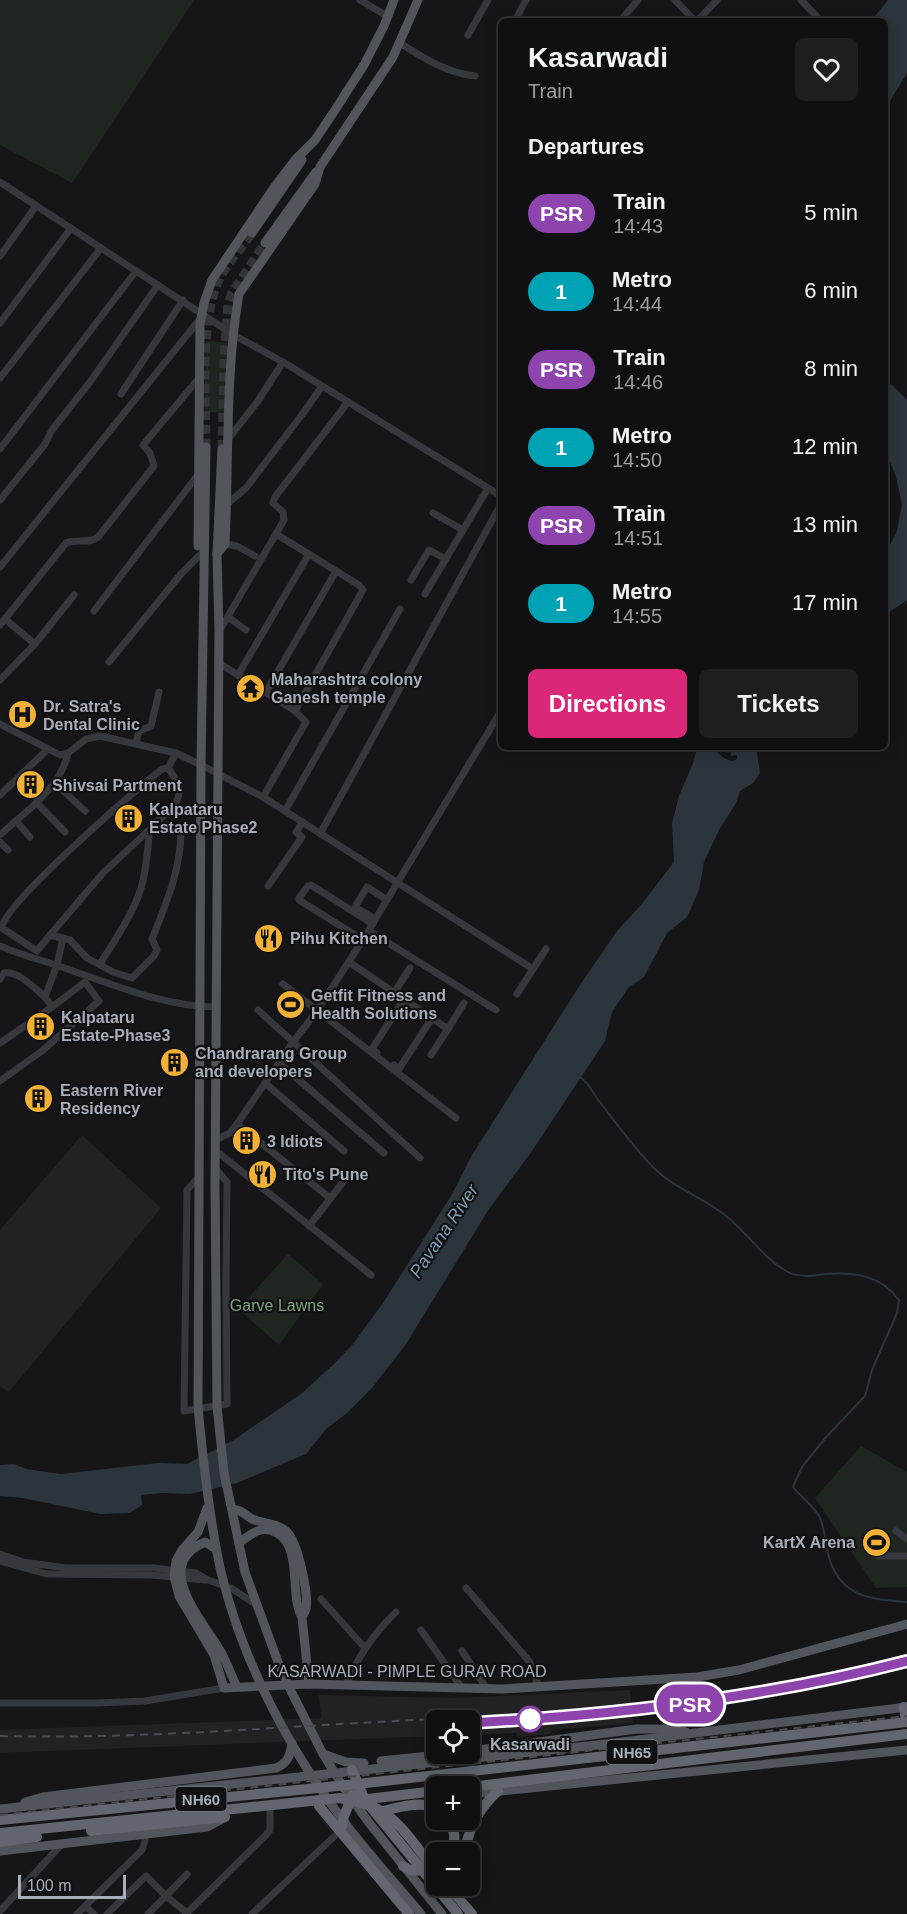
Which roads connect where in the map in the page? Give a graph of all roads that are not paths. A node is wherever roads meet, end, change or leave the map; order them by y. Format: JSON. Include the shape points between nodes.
{"nodes":[{"id":1,"x":360,"y":0,"type":"edge"},
{"id":2,"x":394,"y":0,"type":"edge"},
{"id":3,"x":418,"y":0,"type":"edge"},
{"id":4,"x":488,"y":0,"type":"edge"},
{"id":5,"x":526,"y":0,"type":"edge"},
{"id":6,"x":638,"y":0,"type":"edge"},
{"id":7,"x":675,"y":0,"type":"edge"},
{"id":8,"x":717,"y":0,"type":"edge"},
{"id":9,"x":801,"y":0,"type":"edge"},
{"id":10,"x":387,"y":16,"type":"junction"},
{"id":11,"x":517,"y":18,"type":"edge"},
{"id":12,"x":623,"y":18,"type":"edge"},
{"id":13,"x":693,"y":18,"type":"edge"},
{"id":14,"x":699,"y":18,"type":"edge"},
{"id":15,"x":818,"y":18,"type":"edge"},
{"id":16,"x":468,"y":35,"type":"dead end"},
{"id":17,"x":400,"y":43,"type":"junction"},
{"id":18,"x":475,"y":76,"type":"dead end"},
{"id":19,"x":315,"y":140,"type":"junction"},
{"id":20,"x":320,"y":167,"type":"junction"},
{"id":21,"x":0,"y":182,"type":"edge"},
{"id":22,"x":36,"y":206,"type":"junction"},
{"id":23,"x":71,"y":228,"type":"junction"},
{"id":24,"x":252,"y":233,"type":"tunnel mouth"},
{"id":25,"x":265,"y":243,"type":"tunnel mouth"},
{"id":26,"x":101,"y":248,"type":"junction"},
{"id":27,"x":0,"y":256,"type":"edge"},
{"id":28,"x":136,"y":271,"type":"junction"},
{"id":29,"x":158,"y":285,"type":"junction"},
{"id":30,"x":183,"y":300,"type":"junction"},
{"id":31,"x":201,"y":315,"type":"junction"},
{"id":32,"x":0,"y":323,"type":"edge"},
{"id":33,"x":234,"y":335,"type":"junction"},
{"id":34,"x":283,"y":362,"type":"junction"},
{"id":35,"x":0,"y":378,"type":"edge"},
{"id":36,"x":199,"y":378,"type":"junction"},
{"id":37,"x":322,"y":386,"type":"junction"},
{"id":38,"x":121,"y":394,"type":"dead end"},
{"id":39,"x":348,"y":402,"type":"junction"},
{"id":40,"x":229,"y":438,"type":"junction"},
{"id":41,"x":206,"y":447,"type":"tunnel mouth"},
{"id":42,"x":0,"y":449,"type":"edge"},
{"id":43,"x":222,"y":449,"type":"tunnel mouth"},
{"id":44,"x":197,"y":476,"type":"junction"},
{"id":45,"x":488,"y":488,"type":"junction"},
{"id":46,"x":498,"y":494,"type":"edge"},
{"id":47,"x":0,"y":500,"type":"edge"},
{"id":48,"x":227,"y":504,"type":"junction"},
{"id":49,"x":498,"y":509,"type":"edge"},
{"id":50,"x":433,"y":513,"type":"dead end"},
{"id":51,"x":463,"y":530,"type":"junction"},
{"id":52,"x":276,"y":534,"type":"junction"},
{"id":53,"x":225,"y":544,"type":"junction"},
{"id":54,"x":204,"y":551,"type":"junction"},
{"id":55,"x":309,"y":554,"type":"junction"},
{"id":56,"x":217,"y":555,"type":"junction"},
{"id":57,"x":255,"y":556,"type":"dead end"},
{"id":58,"x":446,"y":559,"type":"junction"},
{"id":59,"x":0,"y":567,"type":"edge"},
{"id":60,"x":336,"y":571,"type":"junction"},
{"id":61,"x":411,"y":580,"type":"dead end"},
{"id":62,"x":425,"y":594,"type":"dead end"},
{"id":63,"x":74,"y":595,"type":"dead end"},
{"id":64,"x":400,"y":609,"type":"dead end"},
{"id":65,"x":94,"y":611,"type":"dead end"},
{"id":66,"x":228,"y":617,"type":"junction"},
{"id":67,"x":3,"y":622,"type":"edge"},
{"id":68,"x":246,"y":630,"type":"dead end"},
{"id":69,"x":219,"y":631,"type":"junction"},
{"id":70,"x":35,"y":644,"type":"junction"},
{"id":71,"x":109,"y":662,"type":"dead end"},
{"id":72,"x":219,"y":663,"type":"junction"},
{"id":73,"x":238,"y":675,"type":"junction"},
{"id":74,"x":0,"y":680,"type":"edge"},
{"id":75,"x":159,"y":692,"type":"dead end"},
{"id":76,"x":266,"y":692,"type":"junction"},
{"id":77,"x":295,"y":711,"type":"junction"},
{"id":78,"x":498,"y":716,"type":"edge"},
{"id":79,"x":0,"y":724,"type":"edge"},
{"id":80,"x":136,"y":743,"type":"junction"},
{"id":81,"x":48,"y":749,"type":"junction"},
{"id":82,"x":68,"y":753,"type":"junction"},
{"id":83,"x":176,"y":753,"type":"junction"},
{"id":84,"x":201,"y":765,"type":"junction"},
{"id":85,"x":168,"y":768,"type":"junction"},
{"id":86,"x":218,"y":774,"type":"junction"},
{"id":87,"x":54,"y":782,"type":"junction"},
{"id":88,"x":0,"y":795,"type":"edge"},
{"id":89,"x":262,"y":797,"type":"junction"},
{"id":90,"x":36,"y":802,"type":"junction"},
{"id":91,"x":85,"y":811,"type":"dead end"},
{"id":92,"x":285,"y":811,"type":"junction"},
{"id":93,"x":16,"y":821,"type":"junction"},
{"id":94,"x":303,"y":822,"type":"junction"},
{"id":95,"x":151,"y":827,"type":"junction"},
{"id":96,"x":65,"y":832,"type":"dead end"},
{"id":97,"x":320,"y":834,"type":"junction"},
{"id":98,"x":0,"y":836,"type":"edge"},
{"id":99,"x":30,"y":837,"type":"dead end"},
{"id":100,"x":0,"y":842,"type":"edge"},
{"id":101,"x":9,"y":850,"type":"dead end"},
{"id":102,"x":397,"y":883,"type":"junction"},
{"id":103,"x":268,"y":886,"type":"dead end"},
{"id":104,"x":387,"y":900,"type":"junction"},
{"id":105,"x":374,"y":922,"type":"junction"},
{"id":106,"x":369,"y":931,"type":"junction"},
{"id":107,"x":50,"y":935,"type":"junction"},
{"id":108,"x":63,"y":938,"type":"junction"},
{"id":109,"x":363,"y":940,"type":"junction"},
{"id":110,"x":0,"y":946,"type":"edge"},
{"id":111,"x":546,"y":950,"type":"dead end"},
{"id":112,"x":349,"y":962,"type":"junction"},
{"id":113,"x":100,"y":963,"type":"junction"},
{"id":114,"x":57,"y":965,"type":"junction"},
{"id":115,"x":410,"y":968,"type":"dead end"},
{"id":116,"x":533,"y":969,"type":"junction"},
{"id":117,"x":2,"y":974,"type":"edge"},
{"id":118,"x":283,"y":984,"type":"dead end"},
{"id":119,"x":394,"y":993,"type":"junction"},
{"id":120,"x":517,"y":994,"type":"dead end"},
{"id":121,"x":45,"y":997,"type":"junction"},
{"id":122,"x":404,"y":999,"type":"junction"},
{"id":123,"x":464,"y":1003,"type":"dead end"},
{"id":124,"x":200,"y":1006,"type":"junction"},
{"id":125,"x":216,"y":1006,"type":"junction"},
{"id":126,"x":52,"y":1007,"type":"junction"},
{"id":127,"x":258,"y":1010,"type":"dead end"},
{"id":128,"x":496,"y":1010,"type":"dead end"},
{"id":129,"x":317,"y":1011,"type":"junction"},
{"id":130,"x":432,"y":1018,"type":"junction"},
{"id":131,"x":448,"y":1029,"type":"junction"},
{"id":132,"x":293,"y":1042,"type":"junction"},
{"id":133,"x":0,"y":1043,"type":"edge"},
{"id":134,"x":431,"y":1055,"type":"dead end"},
{"id":135,"x":279,"y":1063,"type":"junction"},
{"id":136,"x":0,"y":1081,"type":"edge"},
{"id":137,"x":265,"y":1083,"type":"junction"},
{"id":138,"x":456,"y":1118,"type":"dead end"},
{"id":139,"x":237,"y":1124,"type":"junction"},
{"id":140,"x":215,"y":1145,"type":"junction"},
{"id":141,"x":344,"y":1151,"type":"dead end"},
{"id":142,"x":384,"y":1153,"type":"dead end"},
{"id":143,"x":420,"y":1158,"type":"dead end"},
{"id":144,"x":215,"y":1168,"type":"junction"},
{"id":145,"x":350,"y":1173,"type":"dead end"},
{"id":146,"x":198,"y":1178,"type":"junction"},
{"id":147,"x":330,"y":1198,"type":"junction"},
{"id":148,"x":309,"y":1226,"type":"junction"},
{"id":149,"x":371,"y":1275,"type":"dead end"},
{"id":150,"x":208,"y":1506,"type":"junction"},
{"id":151,"x":232,"y":1509,"type":"junction"},
{"id":152,"x":896,"y":1531,"type":"dead end"},
{"id":153,"x":907,"y":1539,"type":"edge"},
{"id":154,"x":239,"y":1543,"type":"junction"},
{"id":155,"x":216,"y":1549,"type":"junction"},
{"id":156,"x":0,"y":1554,"type":"edge"},
{"id":157,"x":878,"y":1556,"type":"dead end"},
{"id":158,"x":907,"y":1556,"type":"edge"},
{"id":159,"x":0,"y":1560,"type":"edge"},
{"id":160,"x":208,"y":1580,"type":"junction"},
{"id":161,"x":466,"y":1588,"type":"dead end"},
{"id":162,"x":321,"y":1599,"type":"dead end"},
{"id":163,"x":396,"y":1612,"type":"dead end"},
{"id":164,"x":302,"y":1617,"type":"junction"},
{"id":165,"x":907,"y":1624,"type":"edge"},
{"id":166,"x":421,"y":1630,"type":"dead end"},
{"id":167,"x":365,"y":1648,"type":"junction"},
{"id":168,"x":462,"y":1651,"type":"dead end"},
{"id":169,"x":309,"y":1684,"type":"junction"},
{"id":170,"x":292,"y":1685,"type":"junction"},
{"id":171,"x":346,"y":1685,"type":"junction"},
{"id":172,"x":237,"y":1687,"type":"junction"},
{"id":173,"x":540,"y":1687,"type":"junction"},
{"id":174,"x":224,"y":1688,"type":"junction"},
{"id":175,"x":462,"y":1688,"type":"junction"},
{"id":176,"x":487,"y":1689,"type":"junction"},
{"id":177,"x":0,"y":1702,"type":"edge"},
{"id":178,"x":905,"y":1707,"type":"edge"},
{"id":179,"x":906,"y":1722,"type":"edge"},
{"id":180,"x":691,"y":1733,"type":"junction"},
{"id":181,"x":907,"y":1734,"type":"edge"},
{"id":182,"x":292,"y":1743,"type":"junction"},
{"id":183,"x":480,"y":1750,"type":"edge"},
{"id":184,"x":907,"y":1750,"type":"edge"},
{"id":185,"x":323,"y":1754,"type":"junction"},
{"id":186,"x":426,"y":1756,"type":"edge"},
{"id":187,"x":352,"y":1770,"type":"junction"},
{"id":188,"x":358,"y":1786,"type":"junction"},
{"id":189,"x":480,"y":1786,"type":"edge"},
{"id":190,"x":498,"y":1791,"type":"junction"},
{"id":191,"x":426,"y":1792,"type":"edge"},
{"id":192,"x":480,"y":1793,"type":"edge"},
{"id":193,"x":426,"y":1797,"type":"edge"},
{"id":194,"x":381,"y":1798,"type":"junction"},
{"id":195,"x":365,"y":1800,"type":"junction"},
{"id":196,"x":350,"y":1802,"type":"junction"},
{"id":197,"x":319,"y":1806,"type":"junction"},
{"id":198,"x":426,"y":1806,"type":"edge"},
{"id":199,"x":391,"y":1809,"type":"junction"},
{"id":200,"x":270,"y":1812,"type":"junction"},
{"id":201,"x":1,"y":1813,"type":"edge"},
{"id":202,"x":376,"y":1813,"type":"junction"},
{"id":203,"x":226,"y":1817,"type":"junction"},
{"id":204,"x":341,"y":1830,"type":"junction"},
{"id":205,"x":0,"y":1833,"type":"edge"},
{"id":206,"x":145,"y":1834,"type":"junction"},
{"id":207,"x":0,"y":1842,"type":"edge"},
{"id":208,"x":466,"y":1842,"type":"edge"},
{"id":209,"x":62,"y":1844,"type":"junction"},
{"id":210,"x":0,"y":1851,"type":"edge"},
{"id":211,"x":426,"y":1858,"type":"edge"},
{"id":212,"x":403,"y":1866,"type":"junction"},
{"id":213,"x":426,"y":1871,"type":"edge"},
{"id":214,"x":187,"y":1874,"type":"dead end"},
{"id":215,"x":166,"y":1896,"type":"junction"},
{"id":216,"x":457,"y":1896,"type":"edge"},
{"id":217,"x":458,"y":1896,"type":"edge"},
{"id":218,"x":85,"y":1906,"type":"junction"},
{"id":219,"x":0,"y":1911,"type":"edge"},
{"id":220,"x":77,"y":1914,"type":"edge"},
{"id":221,"x":94,"y":1914,"type":"edge"},
{"id":222,"x":107,"y":1914,"type":"edge"},
{"id":223,"x":148,"y":1914,"type":"edge"},
{"id":224,"x":187,"y":1914,"type":"edge"},
{"id":225,"x":252,"y":1914,"type":"edge"},
{"id":226,"x":409,"y":1914,"type":"edge"},
{"id":227,"x":422,"y":1914,"type":"edge"},
{"id":228,"x":442,"y":1914,"type":"edge"},
{"id":229,"x":458,"y":1914,"type":"edge"},
{"id":230,"x":463,"y":1914,"type":"edge"},
{"id":231,"x":472,"y":1914,"type":"edge"}],
"edges":[{"from":1,"to":10,"type":"street"},
{"from":2,"to":10,"type":"main road"},
{"from":3,"to":17,"type":"main road"},
{"from":4,"to":16,"type":"street"},
{"from":5,"to":11,"type":"street"},
{"from":6,"to":12,"type":"street"},
{"from":7,"to":13,"type":"street"},
{"from":8,"to":14,"type":"street"},
{"from":9,"to":15,"type":"street"},
{"from":10,"to":19,"type":"main road","via":[[364,65]]},
{"from":17,"to":18,"type":"street","via":[[436,64]]},
{"from":17,"to":20,"type":"main road"},
{"from":19,"to":24,"type":"main road"},
{"from":19,"to":31,"type":"main road","via":[[289,168],[233,247],[212,280]]},
{"from":20,"to":25,"type":"main road"},
{"from":20,"to":33,"type":"main road","via":[[315,184],[239,294]]},
{"from":21,"to":22,"type":"street"},
{"from":22,"to":23,"type":"street"},
{"from":22,"to":27,"type":"street"},
{"from":23,"to":26,"type":"street"},
{"from":23,"to":32,"type":"street"},
{"from":26,"to":28,"type":"street"},
{"from":26,"to":35,"type":"street"},
{"from":28,"to":29,"type":"street"},
{"from":28,"to":42,"type":"street"},
{"from":29,"to":30,"type":"street"},
{"from":29,"to":47,"type":"street","via":[[45,444]]},
{"from":30,"to":31,"type":"street"},
{"from":30,"to":38,"type":"street"},
{"from":31,"to":33,"type":"street"},
{"from":31,"to":36,"type":"main road"},
{"from":31,"to":59,"type":"street"},
{"from":33,"to":34,"type":"street"},
{"from":33,"to":40,"type":"main road"},
{"from":34,"to":37,"type":"street"},
{"from":34,"to":40,"type":"street"},
{"from":36,"to":44,"type":"main road"},
{"from":36,"to":67,"type":"street","via":[[143,445],[154,466],[99,536],[92,541],[66,543]]},
{"from":37,"to":39,"type":"street"},
{"from":37,"to":48,"type":"street","via":[[246,488]]},
{"from":39,"to":45,"type":"street"},
{"from":39,"to":52,"type":"street","via":[[275,497],[273,503],[285,516]]},
{"from":40,"to":48,"type":"main road"},
{"from":41,"to":54,"type":"main road"},
{"from":43,"to":56,"type":"main road"},
{"from":44,"to":54,"type":"main road","via":[[198,546]]},
{"from":44,"to":65,"type":"street"},
{"from":45,"to":46,"type":"street"},
{"from":45,"to":51,"type":"street"},
{"from":48,"to":53,"type":"main road"},
{"from":49,"to":97,"type":"street"},
{"from":50,"to":51,"type":"street"},
{"from":51,"to":58,"type":"street"},
{"from":52,"to":55,"type":"street"},
{"from":52,"to":66,"type":"street"},
{"from":53,"to":56,"type":"main road"},
{"from":53,"to":57,"type":"street"},
{"from":54,"to":71,"type":"street"},
{"from":54,"to":84,"type":"main road"},
{"from":55,"to":60,"type":"street"},
{"from":55,"to":73,"type":"street"},
{"from":56,"to":69,"type":"main road"},
{"from":58,"to":61,"type":"street","via":[[429,550]]},
{"from":58,"to":62,"type":"street"},
{"from":60,"to":76,"type":"street"},
{"from":60,"to":77,"type":"street","via":[[359,585],[363,594]]},
{"from":63,"to":70,"type":"street"},
{"from":64,"to":92,"type":"street"},
{"from":66,"to":68,"type":"street"},
{"from":66,"to":69,"type":"street"},
{"from":67,"to":70,"type":"street"},
{"from":69,"to":72,"type":"main road"},
{"from":70,"to":74,"type":"street"},
{"from":72,"to":73,"type":"street"},
{"from":72,"to":86,"type":"main road"},
{"from":73,"to":76,"type":"street"},
{"from":75,"to":80,"type":"street","via":[[151,726],[139,731]]},
{"from":76,"to":77,"type":"street"},
{"from":77,"to":89,"type":"street","via":[[304,718],[306,726]]},
{"from":78,"to":102,"type":"street"},
{"from":79,"to":81,"type":"street"},
{"from":80,"to":82,"type":"street","via":[[100,736],[87,739]]},
{"from":80,"to":83,"type":"street"},
{"from":81,"to":82,"type":"street","via":[[60,755]]},
{"from":81,"to":88,"type":"street"},
{"from":82,"to":87,"type":"street","via":[[63,772]]},
{"from":83,"to":84,"type":"street"},
{"from":83,"to":85,"type":"street"},
{"from":84,"to":86,"type":"street"},
{"from":84,"to":124,"type":"main road"},
{"from":85,"to":95,"type":"street","via":[[180,791],[174,806]]},
{"from":85,"to":107,"type":"street","via":[[102,819],[2,925],[11,936],[37,951]]},
{"from":86,"to":89,"type":"street"},
{"from":86,"to":125,"type":"main road"},
{"from":87,"to":90,"type":"street"},
{"from":87,"to":91,"type":"street"},
{"from":89,"to":92,"type":"street"},
{"from":90,"to":93,"type":"street"},
{"from":90,"to":96,"type":"street"},
{"from":92,"to":94,"type":"street"},
{"from":93,"to":98,"type":"street"},
{"from":93,"to":99,"type":"street"},
{"from":94,"to":97,"type":"street"},
{"from":94,"to":103,"type":"street","via":[[296,832],[302,837]]},
{"from":95,"to":107,"type":"street","via":[[103,873]]},
{"from":95,"to":113,"type":"street","via":[[139,895]]},
{"from":95,"to":113,"type":"street","via":[[174,825],[181,831],[172,890],[152,939],[157,950],[132,978]]},
{"from":97,"to":102,"type":"street"},
{"from":100,"to":101,"type":"street"},
{"from":102,"to":104,"type":"street"},
{"from":102,"to":116,"type":"street"},
{"from":104,"to":105,"type":"street"},
{"from":104,"to":105,"type":"street","via":[[367,887],[356,903],[355,907]]},
{"from":105,"to":106,"type":"street"},
{"from":105,"to":109,"type":"street","via":[[311,885],[299,898]]},
{"from":106,"to":109,"type":"street"},
{"from":106,"to":128,"type":"street"},
{"from":107,"to":108,"type":"street"},
{"from":108,"to":113,"type":"street","via":[[74,943],[87,958]]},
{"from":108,"to":114,"type":"street"},
{"from":109,"to":112,"type":"street"},
{"from":110,"to":114,"type":"street"},
{"from":111,"to":116,"type":"street"},
{"from":112,"to":119,"type":"street"},
{"from":112,"to":129,"type":"street"},
{"from":114,"to":121,"type":"street"},
{"from":114,"to":124,"type":"street","via":[[128,990]]},
{"from":115,"to":119,"type":"street"},
{"from":116,"to":120,"type":"street"},
{"from":117,"to":121,"type":"street","via":[[12,973]]},
{"from":118,"to":129,"type":"street"},
{"from":119,"to":122,"type":"street"},
{"from":121,"to":126,"type":"street"},
{"from":122,"to":130,"type":"street"},
{"from":122,"to":130,"type":"street","via":[[372,1049],[399,1069]]},
{"from":123,"to":131,"type":"street"},
{"from":124,"to":125,"type":"street"},
{"from":124,"to":146,"type":"main road"},
{"from":125,"to":140,"type":"main road"},
{"from":126,"to":133,"type":"street"},
{"from":126,"to":136,"type":"street","via":[[85,982],[99,1001],[42,1052]]},
{"from":127,"to":132,"type":"street"},
{"from":129,"to":132,"type":"street"},
{"from":129,"to":138,"type":"street"},
{"from":130,"to":131,"type":"street"},
{"from":131,"to":134,"type":"street"},
{"from":132,"to":135,"type":"street"},
{"from":132,"to":143,"type":"street"},
{"from":135,"to":137,"type":"street"},
{"from":135,"to":142,"type":"street"},
{"from":137,"to":139,"type":"street"},
{"from":137,"to":141,"type":"street"},
{"from":139,"to":140,"type":"street"},
{"from":139,"to":147,"type":"street"},
{"from":140,"to":144,"type":"main road"},
{"from":140,"to":148,"type":"street"},
{"from":144,"to":146,"type":"street","via":[[227,1182],[227,1404],[184,1411],[187,1190]]},
{"from":144,"to":151,"type":"main road","via":[[217,1406]]},
{"from":145,"to":147,"type":"street"},
{"from":146,"to":150,"type":"main road","via":[[198,1406]]},
{"from":147,"to":148,"type":"street"},
{"from":148,"to":149,"type":"street"},
{"from":150,"to":155,"type":"main road"},
{"from":150,"to":174,"type":"main road","via":[[198,1532],[176,1561],[174,1576],[179,1596],[214,1655]]},
{"from":151,"to":154,"type":"main road"},
{"from":151,"to":164,"type":"main road","via":[[281,1527],[292,1538],[304,1581],[306,1608]]},
{"from":152,"to":153,"type":"street"},
{"from":154,"to":164,"type":"main road","via":[[261,1529],[283,1537],[290,1551],[297,1610]]},
{"from":154,"to":185,"type":"main road","via":[[245,1572],[278,1662]]},
{"from":155,"to":172,"type":"main road","via":[[205,1542],[195,1546],[183,1563],[180,1576],[186,1595]]},
{"from":155,"to":182,"type":"main road","via":[[241,1635]]},
{"from":156,"to":160,"type":"street","via":[[44,1566],[154,1568],[196,1573]]},
{"from":157,"to":158,"type":"street"},
{"from":159,"to":160,"type":"street","via":[[47,1574]]},
{"from":160,"to":170,"type":"street","via":[[231,1588],[260,1608]]},
{"from":161,"to":173,"type":"street","via":[[532,1666],[532,1675]]},
{"from":162,"to":167,"type":"street"},
{"from":163,"to":167,"type":"street"},
{"from":164,"to":169,"type":"main road"},
{"from":165,"to":173,"type":"main road","name":"KASARWADI - PIMPLE GURAV ROAD","via":[[720,1674]]},
{"from":166,"to":175,"type":"street"},
{"from":167,"to":171,"type":"street"},
{"from":168,"to":176,"type":"street"},
{"from":169,"to":170,"type":"main road","name":"KASARWADI - PIMPLE GURAV ROAD"},
{"from":169,"to":171,"type":"main road","name":"KASARWADI - PIMPLE GURAV ROAD"},
{"from":170,"to":172,"type":"main road","name":"KASARWADI - PIMPLE GURAV ROAD"},
{"from":171,"to":175,"type":"main road","name":"KASARWADI - PIMPLE GURAV ROAD"},
{"from":172,"to":174,"type":"main road","name":"KASARWADI - PIMPLE GURAV ROAD"},
{"from":173,"to":176,"type":"main road","name":"KASARWADI - PIMPLE GURAV ROAD"},
{"from":174,"to":177,"type":"street","via":[[145,1701]]},
{"from":175,"to":176,"type":"main road","name":"KASARWADI - PIMPLE GURAV ROAD"},
{"from":178,"to":179,"type":"highway"},
{"from":178,"to":180,"type":"main road"},
{"from":179,"to":188,"type":"highway","number":"NH65"},
{"from":180,"to":183,"type":"main road","via":[[675,1728],[637,1729]]},
{"from":180,"to":187,"type":"main road"},
{"from":181,"to":189,"type":"highway","number":"NH65"},
{"from":182,"to":201,"type":"main road","via":[[285,1763],[276,1768],[43,1797]]},
{"from":182,"to":227,"type":"main road","via":[[348,1827]]},
{"from":184,"to":190,"type":"main road"},
{"from":185,"to":186,"type":"main road","via":[[359,1764]]},
{"from":185,"to":212,"type":"main road"},
{"from":187,"to":188,"type":"highway"},
{"from":187,"to":201,"type":"main road"},
{"from":188,"to":195,"type":"highway"},
{"from":188,"to":196,"type":"highway"},
{"from":188,"to":201,"type":"highway","number":"NH60"},
{"from":190,"to":192,"type":"main road"},
{"from":190,"to":208,"type":"highway","via":[[477,1815]]},
{"from":191,"to":194,"type":"highway"},
{"from":193,"to":194,"type":"main road"},
{"from":194,"to":195,"type":"highway"},
{"from":194,"to":199,"type":"highway"},
{"from":195,"to":196,"type":"highway","number":"NH60"},
{"from":195,"to":202,"type":"highway"},
{"from":196,"to":197,"type":"highway","number":"NH60"},
{"from":196,"to":204,"type":"highway"},
{"from":197,"to":200,"type":"highway","number":"NH60"},
{"from":197,"to":204,"type":"highway"},
{"from":198,"to":199,"type":"highway"},
{"from":199,"to":202,"type":"highway"},
{"from":200,"to":203,"type":"highway","number":"NH60"},
{"from":200,"to":224,"type":"street","via":[[270,1830]]},
{"from":202,"to":229,"type":"highway"},
{"from":203,"to":206,"type":"main road","via":[[207,1827]]},
{"from":203,"to":207,"type":"highway","number":"NH60"},
{"from":204,"to":225,"type":"street"},
{"from":204,"to":226,"type":"highway"},
{"from":205,"to":211,"type":"highway","via":[[340,1798],[374,1807],[387,1815]]},
{"from":206,"to":209,"type":"main road"},
{"from":206,"to":218,"type":"street","via":[[142,1850]]},
{"from":209,"to":210,"type":"main road"},
{"from":209,"to":219,"type":"street"},
{"from":212,"to":213,"type":"highway"},
{"from":212,"to":228,"type":"main road"},
{"from":214,"to":215,"type":"street"},
{"from":215,"to":222,"type":"street","via":[[146,1876]]},
{"from":215,"to":223,"type":"street"},
{"from":215,"to":224,"type":"street"},
{"from":216,"to":231,"type":"highway"},
{"from":217,"to":230,"type":"highway"},
{"from":218,"to":220,"type":"street"},
{"from":218,"to":221,"type":"street"}]}
